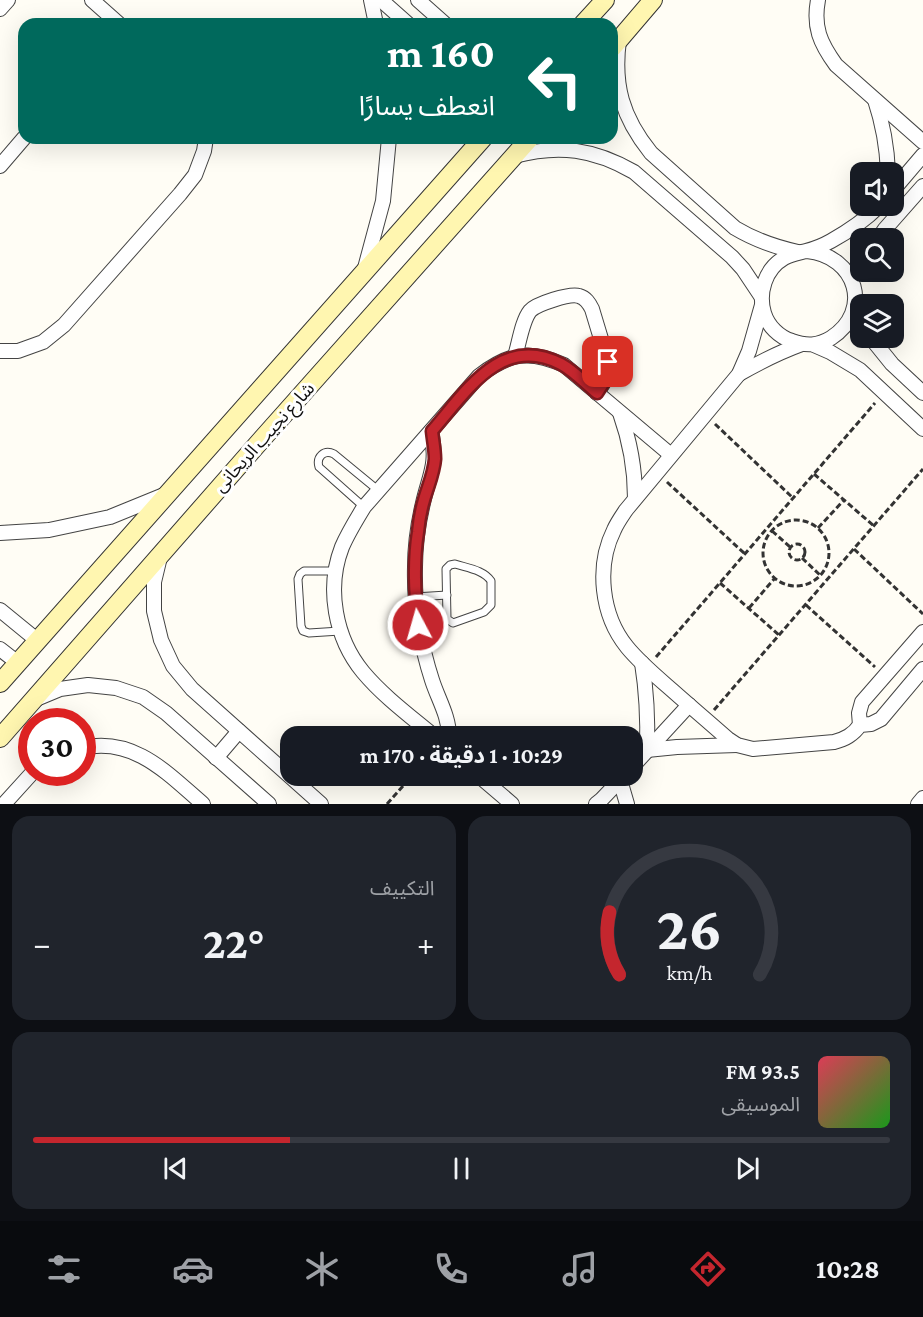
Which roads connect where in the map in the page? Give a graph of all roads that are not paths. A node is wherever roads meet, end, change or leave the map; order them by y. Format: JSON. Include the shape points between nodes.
{"nodes":[{"id":1,"x":8,"y":0,"type":"edge"},
{"id":2,"x":370,"y":0,"type":"edge"},
{"id":3,"x":381,"y":0,"type":"edge"},
{"id":4,"x":418,"y":0,"type":"edge"},
{"id":5,"x":605,"y":0,"type":"edge"},
{"id":6,"x":653,"y":0,"type":"edge"},
{"id":7,"x":818,"y":0,"type":"edge"},
{"id":8,"x":95,"y":1,"type":"edge"},
{"id":9,"x":0,"y":9,"type":"edge"},
{"id":10,"x":113,"y":18,"type":"edge"},
{"id":11,"x":374,"y":18,"type":"edge"},
{"id":12,"x":401,"y":18,"type":"edge"},
{"id":13,"x":438,"y":18,"type":"edge"},
{"id":14,"x":589,"y":18,"type":"edge"},
{"id":15,"x":618,"y":42,"type":"edge"},
{"id":16,"x":618,"y":84,"type":"edge"},
{"id":17,"x":875,"y":100,"type":"junction"},
{"id":18,"x":923,"y":142,"type":"edge"},
{"id":19,"x":19,"y":144,"type":"edge"},
{"id":20,"x":205,"y":144,"type":"edge"},
{"id":21,"x":388,"y":144,"type":"edge"},
{"id":22,"x":474,"y":144,"type":"edge"},
{"id":23,"x":525,"y":144,"type":"edge"},
{"id":24,"x":923,"y":155,"type":"edge"},
{"id":25,"x":514,"y":156,"type":"junction"},
{"id":26,"x":888,"y":162,"type":"edge"},
{"id":27,"x":0,"y":166,"type":"edge"},
{"id":28,"x":904,"y":177,"type":"edge"},
{"id":29,"x":923,"y":186,"type":"edge"},
{"id":30,"x":923,"y":205,"type":"edge"},
{"id":31,"x":904,"y":208,"type":"edge"},
{"id":32,"x":904,"y":211,"type":"edge"},
{"id":33,"x":869,"y":216,"type":"edge"},
{"id":34,"x":898,"y":216,"type":"edge"},
{"id":35,"x":887,"y":228,"type":"edge"},
{"id":36,"x":802,"y":251,"type":"junction"},
{"id":37,"x":365,"y":270,"type":"junction"},
{"id":38,"x":854,"y":294,"type":"edge"},
{"id":39,"x":761,"y":301,"type":"junction"},
{"id":40,"x":850,"y":317,"type":"edge"},
{"id":41,"x":808,"y":345,"type":"junction"},
{"id":42,"x":879,"y":348,"type":"edge"},
{"id":43,"x":0,"y":351,"type":"edge"},
{"id":44,"x":515,"y":356,"type":"junction"},
{"id":45,"x":740,"y":374,"type":"junction"},
{"id":46,"x":921,"y":387,"type":"edge"},
{"id":47,"x":597,"y":393,"type":"junction"},
{"id":48,"x":619,"y":412,"type":"junction"},
{"id":49,"x":249,"y":428,"type":"junction"},
{"id":50,"x":923,"y":429,"type":"edge"},
{"id":51,"x":432,"y":431,"type":"junction"},
{"id":52,"x":671,"y":455,"type":"junction"},
{"id":53,"x":379,"y":491,"type":"junction"},
{"id":54,"x":169,"y":494,"type":"junction"},
{"id":55,"x":635,"y":498,"type":"junction"},
{"id":56,"x":364,"y":507,"type":"junction"},
{"id":57,"x":0,"y":533,"type":"edge"},
{"id":58,"x":161,"y":554,"type":"junction"},
{"id":59,"x":336,"y":571,"type":"junction"},
{"id":60,"x":447,"y":595,"type":"junction"},
{"id":61,"x":415,"y":597,"type":"junction"},
{"id":62,"x":0,"y":610,"type":"edge"},
{"id":63,"x":340,"y":631,"type":"junction"},
{"id":64,"x":923,"y":632,"type":"edge"},
{"id":65,"x":38,"y":641,"type":"junction"},
{"id":66,"x":0,"y":649,"type":"edge"},
{"id":67,"x":898,"y":660,"type":"junction"},
{"id":68,"x":18,"y":663,"type":"junction"},
{"id":69,"x":644,"y":665,"type":"junction"},
{"id":70,"x":920,"y":673,"type":"edge"},
{"id":71,"x":881,"y":680,"type":"junction"},
{"id":72,"x":0,"y":684,"type":"edge"},
{"id":73,"x":34,"y":700,"type":"junction"},
{"id":74,"x":896,"y":701,"type":"junction"},
{"id":75,"x":689,"y":705,"type":"junction"},
{"id":76,"x":860,"y":725,"type":"junction"},
{"id":77,"x":423,"y":726,"type":"edge"},
{"id":78,"x":448,"y":726,"type":"edge"},
{"id":79,"x":239,"y":730,"type":"junction"},
{"id":80,"x":0,"y":738,"type":"edge"},
{"id":81,"x":737,"y":745,"type":"junction"},
{"id":82,"x":96,"y":747,"type":"edge"},
{"id":83,"x":647,"y":750,"type":"junction"},
{"id":84,"x":643,"y":754,"type":"edge"},
{"id":85,"x":216,"y":758,"type":"junction"},
{"id":86,"x":20,"y":786,"type":"edge"},
{"id":87,"x":491,"y":786,"type":"edge"},
{"id":88,"x":614,"y":786,"type":"edge"},
{"id":89,"x":624,"y":786,"type":"edge"},
{"id":90,"x":923,"y":798,"type":"edge"},
{"id":91,"x":4,"y":804,"type":"edge"},
{"id":92,"x":203,"y":804,"type":"edge"},
{"id":93,"x":269,"y":804,"type":"edge"},
{"id":94,"x":321,"y":804,"type":"edge"},
{"id":95,"x":512,"y":804,"type":"edge"},
{"id":96,"x":596,"y":804,"type":"edge"},
{"id":97,"x":627,"y":804,"type":"edge"},
{"id":98,"x":918,"y":804,"type":"edge"}],
"edges":[{"from":1,"to":9,"type":"street"},
{"from":2,"to":11,"type":"street"},
{"from":3,"to":12,"type":"street"},
{"from":4,"to":13,"type":"street"},
{"from":5,"to":14,"type":"street"},
{"from":6,"to":15,"type":"street"},
{"from":7,"to":17,"type":"street","via":[[818,31],[824,49]]},
{"from":8,"to":10,"type":"street"},
{"from":16,"to":36,"type":"street","via":[[631,125],[651,153],[735,228],[781,249]]},
{"from":17,"to":18,"type":"street"},
{"from":17,"to":26,"type":"street","via":[[883,124]]},
{"from":19,"to":27,"type":"street"},
{"from":20,"to":43,"type":"street","via":[[195,175],[64,325],[43,342],[18,351]]},
{"from":21,"to":37,"type":"street","via":[[383,201]]},
{"from":22,"to":37,"type":"street","name":"شارع نجيب الريحانى"},
{"from":23,"to":25,"type":"street","name":"شارع نجيب الريحانى"},
{"from":24,"to":28,"type":"street"},
{"from":25,"to":39,"type":"street","via":[[545,149],[576,150],[634,172],[732,257],[748,275]]},
{"from":25,"to":49,"type":"street","name":"شارع نجيب الريحانى"},
{"from":29,"to":31,"type":"street"},
{"from":30,"to":32,"type":"street"},
{"from":33,"to":36,"type":"street","via":[[829,242]]},
{"from":34,"to":35,"type":"street"},
{"from":36,"to":38,"type":"street","via":[[818,252],[838,262],[851,279]]},
{"from":36,"to":39,"type":"street","via":[[783,258],[772,268],[764,281]]},
{"from":37,"to":49,"type":"street","name":"شارع نجيب الريحانى"},
{"from":39,"to":41,"type":"street","via":[[766,320],[775,332]]},
{"from":39,"to":45,"type":"street"},
{"from":40,"to":41,"type":"street","via":[[838,334]]},
{"from":41,"to":45,"type":"street","via":[[780,352]]},
{"from":41,"to":50,"type":"street","via":[[860,370]]},
{"from":42,"to":46,"type":"street"},
{"from":44,"to":47,"type":"street","via":[[549,358],[564,365]]},
{"from":44,"to":47,"type":"street","via":[[526,319],[534,308],[580,296],[590,303],[608,362],[606,379]]},
{"from":44,"to":51,"type":"street","via":[[479,376]]},
{"from":45,"to":52,"type":"street"},
{"from":47,"to":48,"type":"street"},
{"from":48,"to":52,"type":"street"},
{"from":48,"to":55,"type":"street","via":[[632,454]]},
{"from":49,"to":54,"type":"street","name":"شارع نجيب الريحانى"},
{"from":49,"to":58,"type":"street","name":"شارع نجيب الريحانى"},
{"from":51,"to":53,"type":"street"},
{"from":51,"to":61,"type":"street","via":[[435,460],[417,533]]},
{"from":52,"to":55,"type":"street"},
{"from":53,"to":56,"type":"street"},
{"from":53,"to":56,"type":"lane","via":[[334,454],[321,455],[319,467]]},
{"from":54,"to":57,"type":"street","via":[[110,516],[49,530]]},
{"from":54,"to":65,"type":"street","name":"شارع نجيب الريحانى"},
{"from":55,"to":69,"type":"street","via":[[613,531],[603,578],[613,625]]},
{"from":56,"to":59,"type":"street","via":[[341,549]]},
{"from":58,"to":73,"type":"street","name":"شارع نجيب الريحانى"},
{"from":58,"to":79,"type":"street","via":[[154,582],[154,611],[161,640],[173,666],[192,688]]},
{"from":59,"to":63,"type":"street","via":[[334,591]]},
{"from":59,"to":63,"type":"lane","via":[[300,574],[301,626],[309,633]]},
{"from":60,"to":60,"type":"lane","via":[[446,569],[452,564],[490,578],[491,605],[484,612],[453,622],[447,619]]},
{"from":60,"to":61,"type":"lane"},
{"from":61,"to":78,"type":"street","via":[[424,654]]},
{"from":62,"to":65,"type":"street"},
{"from":63,"to":77,"type":"street","via":[[362,671]]},
{"from":64,"to":67,"type":"street"},
{"from":65,"to":68,"type":"street","name":"شارع نجيب الريحانى"},
{"from":66,"to":68,"type":"street"},
{"from":67,"to":70,"type":"street"},
{"from":67,"to":71,"type":"street"},
{"from":68,"to":72,"type":"street","name":"شارع نجيب الريحانى"},
{"from":69,"to":75,"type":"street"},
{"from":69,"to":83,"type":"street"},
{"from":70,"to":74,"type":"street"},
{"from":71,"to":74,"type":"street"},
{"from":71,"to":76,"type":"street","via":[[862,702]]},
{"from":73,"to":80,"type":"street","name":"شارع نجيب الريحانى"},
{"from":73,"to":85,"type":"street","via":[[70,687],[116,688],[143,697],[166,713]]},
{"from":74,"to":76,"type":"street","via":[[881,719]]},
{"from":75,"to":81,"type":"street"},
{"from":75,"to":83,"type":"street"},
{"from":76,"to":81,"type":"street","via":[[849,736],[834,742],[761,749]]},
{"from":79,"to":85,"type":"street"},
{"from":79,"to":94,"type":"street"},
{"from":81,"to":83,"type":"street"},
{"from":82,"to":92,"type":"street","via":[[125,749],[142,756]]},
{"from":83,"to":84,"type":"street"},
{"from":85,"to":93,"type":"street"},
{"from":86,"to":91,"type":"street"},
{"from":87,"to":95,"type":"street"},
{"from":88,"to":96,"type":"street"},
{"from":89,"to":97,"type":"street"},
{"from":90,"to":98,"type":"street"}]}
